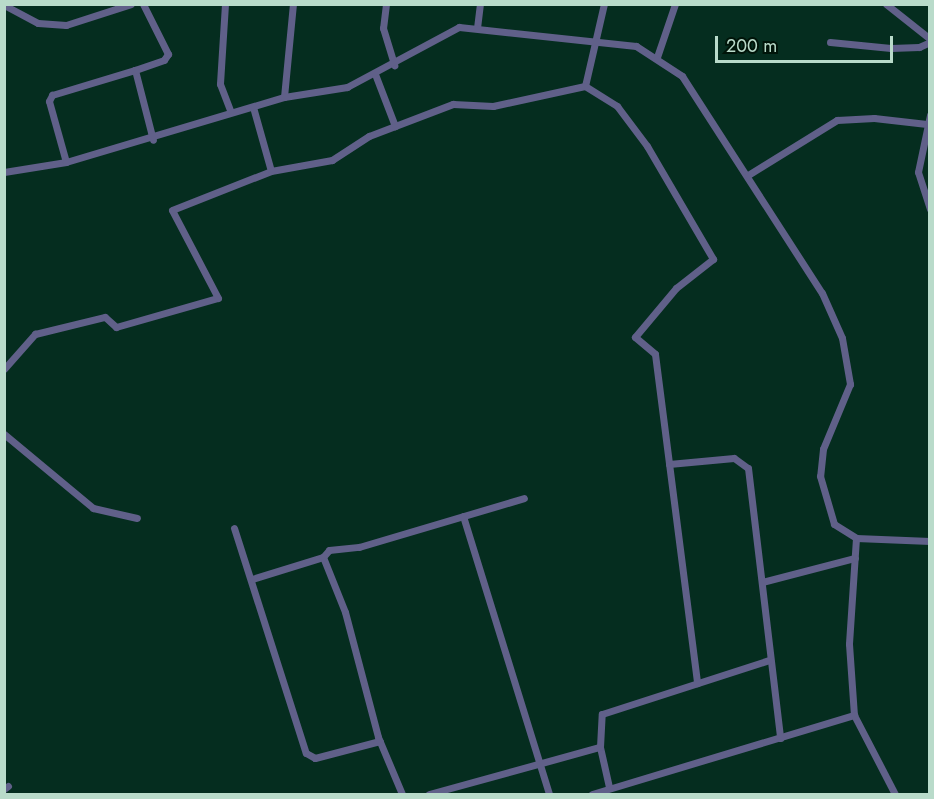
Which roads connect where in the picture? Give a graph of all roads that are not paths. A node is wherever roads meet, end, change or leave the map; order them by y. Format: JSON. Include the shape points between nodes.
{"nodes":[{"id":1,"x":131,"y":4,"type":"edge"},
{"id":2,"x":143,"y":4,"type":"edge"},
{"id":3,"x":225,"y":4,"type":"edge"},
{"id":4,"x":293,"y":4,"type":"edge"},
{"id":5,"x":386,"y":4,"type":"edge"},
{"id":6,"x":480,"y":4,"type":"edge"},
{"id":7,"x":604,"y":4,"type":"edge"},
{"id":8,"x":675,"y":4,"type":"edge"},
{"id":9,"x":886,"y":4,"type":"edge"},
{"id":10,"x":4,"y":5,"type":"edge"},
{"id":11,"x":477,"y":28,"type":"junction"},
{"id":12,"x":930,"y":40,"type":"edge"},
{"id":13,"x":830,"y":42,"type":"dead end"},
{"id":14,"x":597,"y":43,"type":"junction"},
{"id":15,"x":657,"y":57,"type":"junction"},
{"id":16,"x":394,"y":65,"type":"junction"},
{"id":17,"x":135,"y":70,"type":"junction"},
{"id":18,"x":375,"y":74,"type":"junction"},
{"id":19,"x":585,"y":86,"type":"junction"},
{"id":20,"x":284,"y":98,"type":"junction"},
{"id":21,"x":254,"y":107,"type":"junction"},
{"id":22,"x":231,"y":112,"type":"junction"},
{"id":23,"x":930,"y":115,"type":"edge"},
{"id":24,"x":927,"y":124,"type":"junction"},
{"id":25,"x":395,"y":126,"type":"junction"},
{"id":26,"x":153,"y":140,"type":"junction"},
{"id":27,"x":66,"y":162,"type":"junction"},
{"id":28,"x":271,"y":171,"type":"junction"},
{"id":29,"x":4,"y":172,"type":"edge"},
{"id":30,"x":748,"y":175,"type":"junction"},
{"id":31,"x":930,"y":209,"type":"edge"},
{"id":32,"x":4,"y":369,"type":"edge"},
{"id":33,"x":4,"y":434,"type":"edge"},
{"id":34,"x":669,"y":464,"type":"junction"},
{"id":35,"x":524,"y":498,"type":"dead end"},
{"id":36,"x":463,"y":516,"type":"junction"},
{"id":37,"x":137,"y":518,"type":"dead end"},
{"id":38,"x":234,"y":528,"type":"dead end"},
{"id":39,"x":856,"y":538,"type":"junction"},
{"id":40,"x":930,"y":541,"type":"edge"},
{"id":41,"x":323,"y":557,"type":"junction"},
{"id":42,"x":855,"y":558,"type":"junction"},
{"id":43,"x":252,"y":579,"type":"junction"},
{"id":44,"x":762,"y":582,"type":"junction"},
{"id":45,"x":769,"y":660,"type":"junction"},
{"id":46,"x":697,"y":683,"type":"junction"},
{"id":47,"x":854,"y":715,"type":"junction"},
{"id":48,"x":780,"y":738,"type":"junction"},
{"id":49,"x":380,"y":741,"type":"junction"},
{"id":50,"x":600,"y":747,"type":"junction"},
{"id":51,"x":537,"y":765,"type":"junction"},
{"id":52,"x":609,"y":788,"type":"junction"},
{"id":53,"x":402,"y":795,"type":"edge"},
{"id":54,"x":429,"y":795,"type":"edge"},
{"id":55,"x":549,"y":795,"type":"edge"},
{"id":56,"x":592,"y":795,"type":"edge"},
{"id":57,"x":895,"y":795,"type":"edge"}],
"edges":[{"from":1,"to":10,"type":"street","via":[[66,25],[38,23]]},
{"from":2,"to":17,"type":"street","via":[[168,54],[164,60]]},
{"from":3,"to":22,"type":"street","via":[[220,84]]},
{"from":4,"to":20,"type":"street"},
{"from":5,"to":16,"type":"street","via":[[383,28]]},
{"from":6,"to":11,"type":"street"},
{"from":7,"to":14,"type":"street"},
{"from":8,"to":15,"type":"street"},
{"from":9,"to":12,"type":"street"},
{"from":11,"to":14,"type":"street"},
{"from":11,"to":16,"type":"street","via":[[459,27]]},
{"from":12,"to":13,"type":"street","via":[[919,47],[891,48]]},
{"from":14,"to":15,"type":"street","via":[[636,46]]},
{"from":14,"to":19,"type":"street"},
{"from":15,"to":30,"type":"street","via":[[682,76]]},
{"from":16,"to":18,"type":"street"},
{"from":17,"to":26,"type":"street"},
{"from":17,"to":27,"type":"street","via":[[52,94],[49,101]]},
{"from":18,"to":20,"type":"street","via":[[347,87]]},
{"from":18,"to":25,"type":"street"},
{"from":19,"to":25,"type":"street","via":[[493,106],[453,104]]},
{"from":19,"to":34,"type":"street","via":[[617,106],[647,146],[713,259],[676,288],[635,337],[655,354]]},
{"from":20,"to":21,"type":"street"},
{"from":21,"to":22,"type":"street"},
{"from":21,"to":28,"type":"street"},
{"from":22,"to":26,"type":"street"},
{"from":23,"to":24,"type":"street"},
{"from":24,"to":30,"type":"street","via":[[874,118],[837,120]]},
{"from":24,"to":31,"type":"street","via":[[918,172]]},
{"from":25,"to":28,"type":"street","via":[[332,160]]},
{"from":26,"to":27,"type":"street"},
{"from":27,"to":29,"type":"street"},
{"from":28,"to":32,"type":"street","via":[[172,210],[218,298],[116,327],[105,317],[35,334]]},
{"from":30,"to":39,"type":"street","via":[[822,293],[849,359],[850,384],[823,449],[820,476],[834,524]]},
{"from":33,"to":37,"type":"street","via":[[93,508]]},
{"from":34,"to":44,"type":"street","via":[[734,458],[743,461],[748,468]]},
{"from":34,"to":46,"type":"street"},
{"from":35,"to":36,"type":"street"},
{"from":36,"to":41,"type":"street","via":[[359,547],[329,550]]},
{"from":36,"to":51,"type":"street"},
{"from":38,"to":43,"type":"street"},
{"from":39,"to":40,"type":"street"},
{"from":39,"to":42,"type":"street"},
{"from":41,"to":43,"type":"street"},
{"from":41,"to":49,"type":"street","via":[[345,612]]},
{"from":42,"to":44,"type":"street"},
{"from":42,"to":47,"type":"street","via":[[849,644]]},
{"from":43,"to":49,"type":"street","via":[[306,753],[315,759]]},
{"from":44,"to":45,"type":"street"},
{"from":45,"to":46,"type":"street"},
{"from":45,"to":48,"type":"street"},
{"from":46,"to":50,"type":"street","via":[[602,714]]},
{"from":47,"to":48,"type":"street"},
{"from":47,"to":57,"type":"street"},
{"from":48,"to":52,"type":"street"},
{"from":49,"to":53,"type":"street"},
{"from":50,"to":51,"type":"street"},
{"from":50,"to":52,"type":"street"},
{"from":51,"to":54,"type":"street"},
{"from":51,"to":55,"type":"street"},
{"from":52,"to":56,"type":"street"}]}
